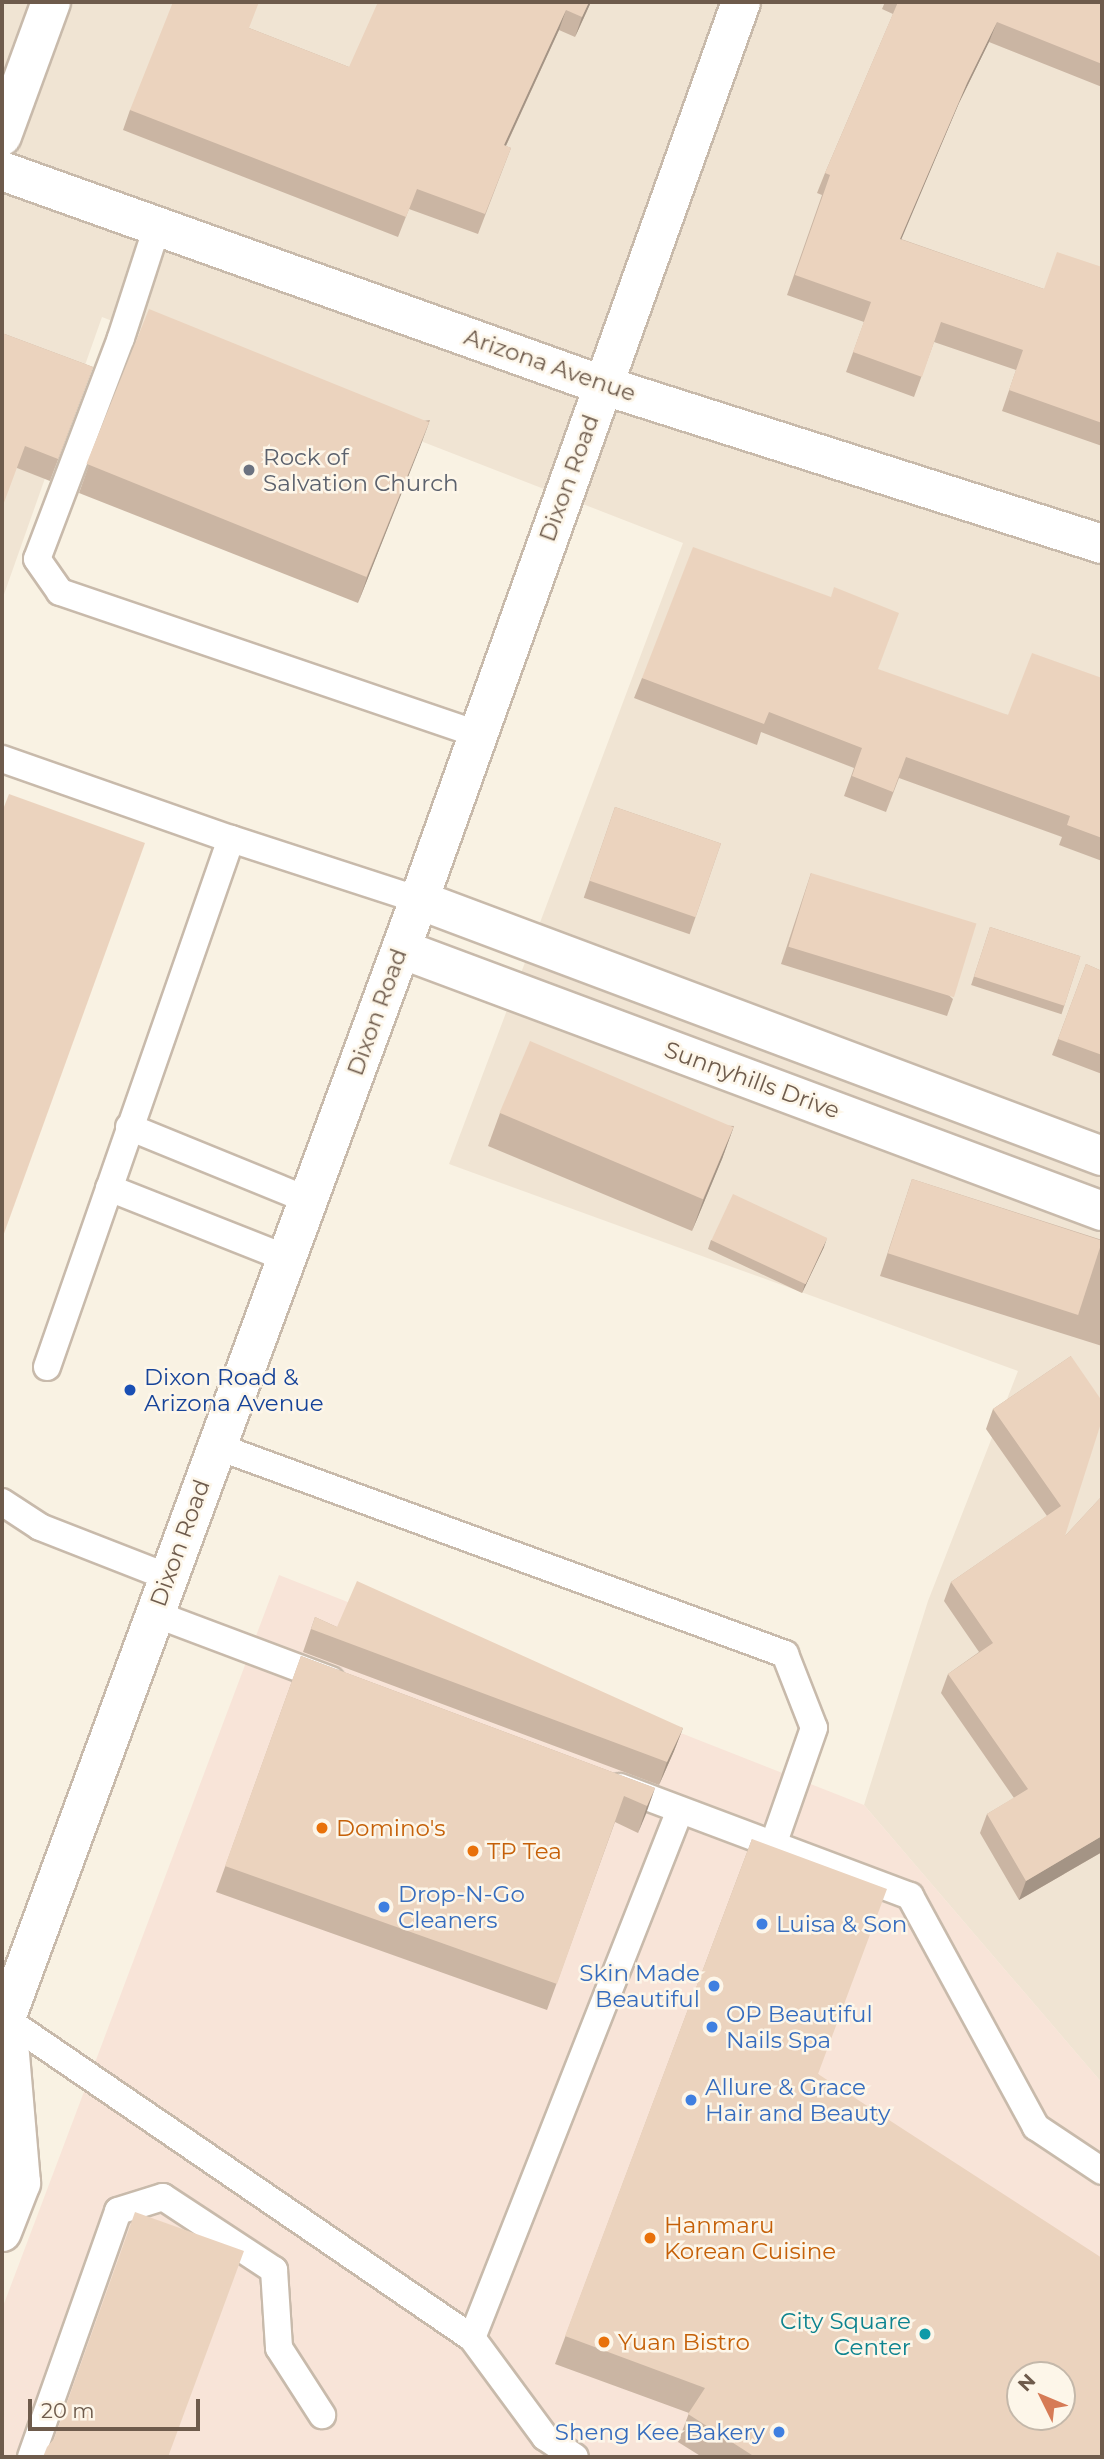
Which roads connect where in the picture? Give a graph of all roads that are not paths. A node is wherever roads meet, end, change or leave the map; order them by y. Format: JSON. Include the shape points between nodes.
{"nodes":[{"id":1,"x":51,"y":2,"type":"edge"},
{"id":2,"x":741,"y":2,"type":"edge"},
{"id":3,"x":2,"y":136,"type":"edge"},
{"id":4,"x":2,"y":171,"type":"edge"},
{"id":5,"x":157,"y":227,"type":"junction"},
{"id":6,"x":602,"y":384,"type":"junction"},
{"id":7,"x":1102,"y":544,"type":"edge"},
{"id":8,"x":478,"y":734,"type":"junction"},
{"id":9,"x":2,"y":759,"type":"edge"},
{"id":10,"x":231,"y":839,"type":"junction"},
{"id":11,"x":419,"y":900,"type":"junction"},
{"id":12,"x":401,"y":949,"type":"junction"},
{"id":13,"x":129,"y":1127,"type":"junction"},
{"id":14,"x":1102,"y":1156,"type":"edge"},
{"id":15,"x":109,"y":1188,"type":"junction"},
{"id":16,"x":308,"y":1200,"type":"junction"},
{"id":17,"x":1102,"y":1211,"type":"edge"},
{"id":18,"x":286,"y":1258,"type":"junction"},
{"id":19,"x":47,"y":1367,"type":"dead end"},
{"id":20,"x":216,"y":1446,"type":"junction"},
{"id":21,"x":2,"y":1502,"type":"edge"},
{"id":22,"x":168,"y":1577,"type":"junction"},
{"id":23,"x":155,"y":1614,"type":"junction"},
{"id":24,"x":360,"y":1690,"type":"edge"},
{"id":25,"x":590,"y":1776,"type":"edge"},
{"id":26,"x":680,"y":1810,"type":"junction"},
{"id":27,"x":773,"y":1845,"type":"junction"},
{"id":28,"x":4,"y":2024,"type":"edge"},
{"id":29,"x":1102,"y":2171,"type":"edge"},
{"id":30,"x":2,"y":2232,"type":"edge"},
{"id":31,"x":472,"y":2338,"type":"junction"},
{"id":32,"x":322,"y":2415,"type":"dead end"},
{"id":33,"x":30,"y":2457,"type":"edge"},
{"id":34,"x":575,"y":2457,"type":"edge"}],
"edges":[{"from":1,"to":3,"type":"street"},
{"from":2,"to":6,"type":"street","name":"Dixon Road"},
{"from":4,"to":5,"type":"street","name":"Arizona Avenue"},
{"from":5,"to":6,"type":"street","name":"Arizona Avenue"},
{"from":5,"to":8,"type":"lane","via":[[121,338],[37,559],[60,592]]},
{"from":6,"to":7,"type":"street","name":"Arizona Avenue"},
{"from":6,"to":8,"type":"street","name":"Dixon Road"},
{"from":8,"to":11,"type":"street","name":"Dixon Road"},
{"from":9,"to":10,"type":"lane"},
{"from":10,"to":11,"type":"lane"},
{"from":10,"to":13,"type":"lane"},
{"from":11,"to":12,"type":"street","name":"Dixon Road"},
{"from":11,"to":14,"type":"street"},
{"from":12,"to":16,"type":"street","name":"Dixon Road"},
{"from":12,"to":17,"type":"street","name":"Sunnyhills Drive"},
{"from":13,"to":15,"type":"lane"},
{"from":13,"to":16,"type":"lane"},
{"from":15,"to":18,"type":"lane"},
{"from":15,"to":19,"type":"lane"},
{"from":16,"to":18,"type":"street","name":"Dixon Road"},
{"from":18,"to":20,"type":"street","name":"Dixon Road"},
{"from":20,"to":22,"type":"street","name":"Dixon Road"},
{"from":20,"to":27,"type":"lane","via":[[785,1654],[814,1728]]},
{"from":21,"to":22,"type":"lane","via":[[40,1527]]},
{"from":22,"to":23,"type":"street","name":"Dixon Road"},
{"from":23,"to":24,"type":"lane"},
{"from":23,"to":28,"type":"street","name":"Dixon Road"},
{"from":25,"to":26,"type":"lane"},
{"from":26,"to":27,"type":"lane"},
{"from":26,"to":31,"type":"lane"},
{"from":27,"to":29,"type":"lane","via":[[909,1896],[1036,2127]]},
{"from":28,"to":30,"type":"street","name":"Dixon Road","via":[[21,2183]]},
{"from":28,"to":31,"type":"lane"},
{"from":31,"to":34,"type":"lane","via":[[545,2437]]},
{"from":32,"to":33,"type":"lane","via":[[279,2348],[274,2270],[163,2197],[118,2211]]}]}
